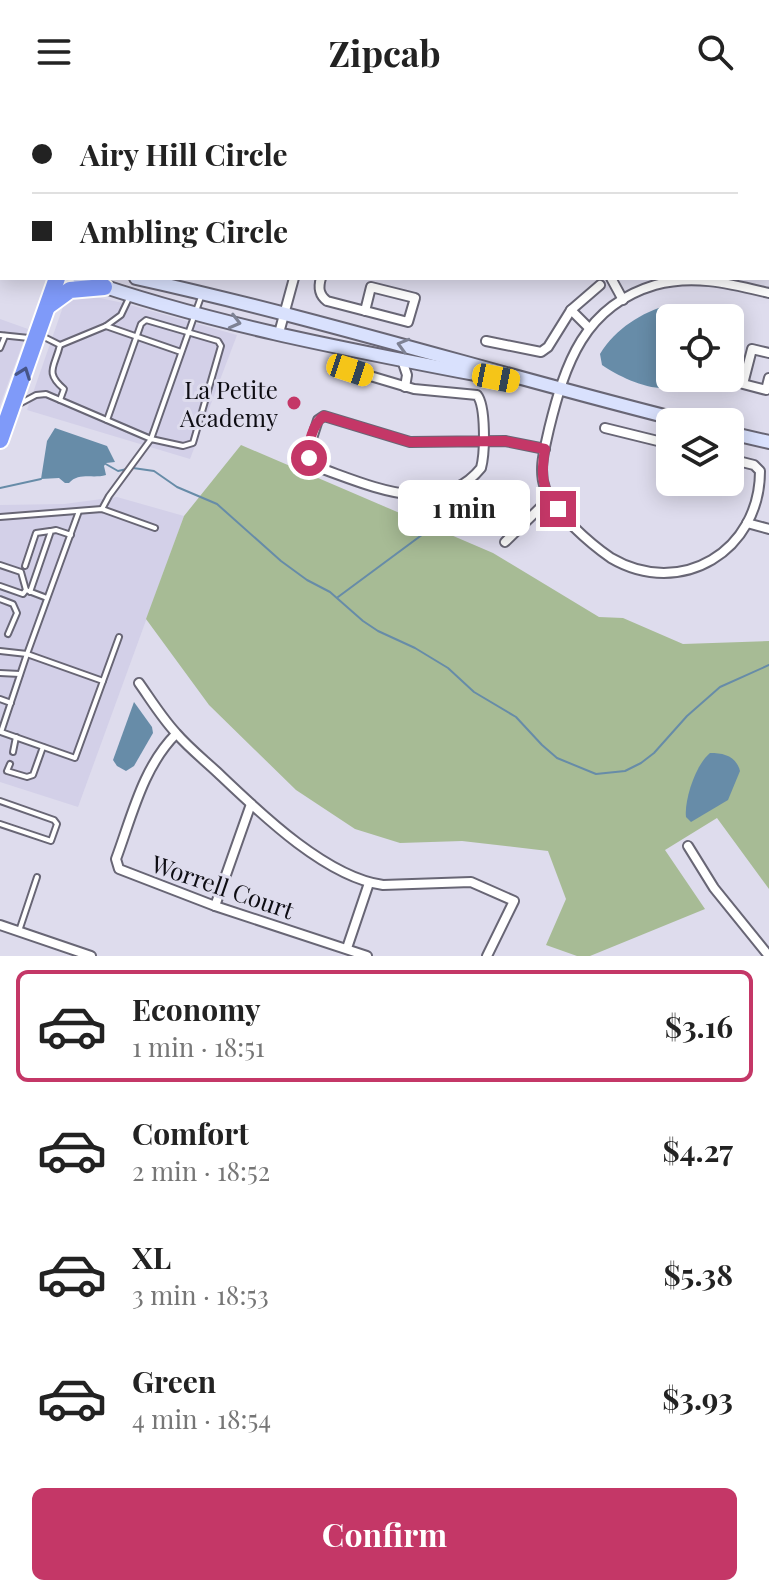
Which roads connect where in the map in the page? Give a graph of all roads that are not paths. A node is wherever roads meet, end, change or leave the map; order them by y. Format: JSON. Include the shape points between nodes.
{"nodes":[{"id":1,"x":56,"y":280,"type":"edge"},
{"id":2,"x":85,"y":280,"type":"edge"},
{"id":3,"x":145,"y":280,"type":"edge"},
{"id":4,"x":293,"y":280,"type":"edge"},
{"id":5,"x":321,"y":280,"type":"edge"},
{"id":6,"x":612,"y":280,"type":"edge"},
{"id":7,"x":684,"y":280,"type":"edge"},
{"id":8,"x":728,"y":281,"type":"edge"},
{"id":9,"x":600,"y":285,"type":"dead end"},
{"id":10,"x":104,"y":287,"type":"junction"},
{"id":11,"x":202,"y":293,"type":"junction"},
{"id":12,"x":769,"y":293,"type":"edge"},
{"id":13,"x":131,"y":294,"type":"junction"},
{"id":14,"x":623,"y":300,"type":"junction"},
{"id":15,"x":48,"y":306,"type":"junction"},
{"id":16,"x":571,"y":310,"type":"junction"},
{"id":17,"x":365,"y":311,"type":"junction"},
{"id":18,"x":195,"y":312,"type":"junction"},
{"id":19,"x":284,"y":312,"type":"junction"},
{"id":20,"x":106,"y":326,"type":"junction"},
{"id":21,"x":589,"y":328,"type":"junction"},
{"id":22,"x":188,"y":333,"type":"junction"},
{"id":23,"x":279,"y":333,"type":"junction"},
{"id":24,"x":2,"y":335,"type":"edge"},
{"id":25,"x":38,"y":336,"type":"junction"},
{"id":26,"x":137,"y":337,"type":"junction"},
{"id":27,"x":486,"y":341,"type":"dead end"},
{"id":28,"x":60,"y":345,"type":"junction"},
{"id":29,"x":0,"y":348,"type":"edge"},
{"id":30,"x":181,"y":352,"type":"junction"},
{"id":31,"x":769,"y":353,"type":"edge"},
{"id":32,"x":402,"y":360,"type":"junction"},
{"id":33,"x":350,"y":370,"type":"dead end"},
{"id":34,"x":769,"y":378,"type":"edge"},
{"id":35,"x":405,"y":387,"type":"junction"},
{"id":36,"x":558,"y":390,"type":"junction"},
{"id":37,"x":60,"y":400,"type":"junction"},
{"id":38,"x":7,"y":405,"type":"edge"},
{"id":39,"x":656,"y":414,"type":"edge"},
{"id":40,"x":107,"y":420,"type":"junction"},
{"id":41,"x":605,"y":428,"type":"dead end"},
{"id":42,"x":744,"y":436,"type":"edge"},
{"id":43,"x":151,"y":439,"type":"junction"},
{"id":44,"x":0,"y":440,"type":"edge"},
{"id":45,"x":656,"y":441,"type":"edge"},
{"id":46,"x":483,"y":442,"type":"junction"},
{"id":47,"x":769,"y":442,"type":"edge"},
{"id":48,"x":545,"y":449,"type":"junction"},
{"id":49,"x":744,"y":462,"type":"edge"},
{"id":50,"x":549,"y":499,"type":"junction"},
{"id":51,"x":102,"y":509,"type":"junction"},
{"id":52,"x":79,"y":511,"type":"junction"},
{"id":53,"x":0,"y":517,"type":"edge"},
{"id":54,"x":747,"y":523,"type":"junction"},
{"id":55,"x":155,"y":528,"type":"dead end"},
{"id":56,"x":769,"y":529,"type":"edge"},
{"id":57,"x":51,"y":531,"type":"junction"},
{"id":58,"x":71,"y":535,"type":"junction"},
{"id":59,"x":505,"y":542,"type":"dead end"},
{"id":60,"x":0,"y":565,"type":"edge"},
{"id":61,"x":25,"y":566,"type":"dead end"},
{"id":62,"x":0,"y":586,"type":"edge"},
{"id":63,"x":28,"y":591,"type":"junction"},
{"id":64,"x":47,"y":598,"type":"junction"},
{"id":65,"x":0,"y":599,"type":"edge"},
{"id":66,"x":8,"y":634,"type":"dead end"},
{"id":67,"x":119,"y":637,"type":"dead end"},
{"id":68,"x":0,"y":651,"type":"edge"},
{"id":69,"x":27,"y":654,"type":"junction"},
{"id":70,"x":0,"y":673,"type":"edge"},
{"id":71,"x":20,"y":674,"type":"junction"},
{"id":72,"x":103,"y":681,"type":"junction"},
{"id":73,"x":139,"y":683,"type":"dead end"},
{"id":74,"x":0,"y":699,"type":"edge"},
{"id":75,"x":11,"y":703,"type":"junction"},
{"id":76,"x":2,"y":723,"type":"edge"},
{"id":77,"x":176,"y":734,"type":"junction"},
{"id":78,"x":16,"y":737,"type":"junction"},
{"id":79,"x":43,"y":747,"type":"junction"},
{"id":80,"x":13,"y":752,"type":"dead end"},
{"id":81,"x":10,"y":764,"type":"dead end"},
{"id":82,"x":0,"y":801,"type":"edge"},
{"id":83,"x":251,"y":804,"type":"junction"},
{"id":84,"x":0,"y":824,"type":"edge"},
{"id":85,"x":688,"y":846,"type":"dead end"},
{"id":86,"x":37,"y":877,"type":"dead end"},
{"id":87,"x":369,"y":883,"type":"junction"},
{"id":88,"x":215,"y":906,"type":"junction"},
{"id":89,"x":0,"y":925,"type":"edge"},
{"id":90,"x":19,"y":931,"type":"junction"},
{"id":91,"x":347,"y":948,"type":"junction"},
{"id":92,"x":91,"y":956,"type":"edge"},
{"id":93,"x":367,"y":956,"type":"edge"},
{"id":94,"x":487,"y":956,"type":"edge"},
{"id":95,"x":769,"y":956,"type":"edge"}],
"edges":[{"from":1,"to":15,"type":"highway"},
{"from":2,"to":10,"type":"street"},
{"from":3,"to":11,"type":"street"},
{"from":4,"to":19,"type":"street"},
{"from":5,"to":17,"type":"street","via":[[319,290],[327,301]]},
{"from":6,"to":14,"type":"street"},
{"from":7,"to":14,"type":"street","via":[[654,285]]},
{"from":8,"to":12,"type":"street"},
{"from":9,"to":16,"type":"street"},
{"from":10,"to":13,"type":"street"},
{"from":10,"to":15,"type":"highway","via":[[70,290]]},
{"from":11,"to":18,"type":"lane"},
{"from":11,"to":19,"type":"street"},
{"from":13,"to":18,"type":"street"},
{"from":13,"to":20,"type":"lane","via":[[121,315]]},
{"from":14,"to":21,"type":"street"},
{"from":15,"to":25,"type":"highway"},
{"from":16,"to":21,"type":"street"},
{"from":16,"to":27,"type":"street","via":[[541,352]]},
{"from":17,"to":17,"type":"street","via":[[408,322],[415,298],[371,287]]},
{"from":18,"to":22,"type":"lane"},
{"from":18,"to":23,"type":"street","one_way":true},
{"from":19,"to":23,"type":"street"},
{"from":36,"to":19,"type":"street","one_way":true},
{"from":20,"to":26,"type":"lane"},
{"from":20,"to":28,"type":"lane"},
{"from":21,"to":36,"type":"street"},
{"from":22,"to":26,"type":"lane","via":[[146,320]]},
{"from":22,"to":30,"type":"lane"},
{"from":22,"to":43,"type":"lane","via":[[221,346],[193,443]]},
{"from":23,"to":32,"type":"street"},
{"from":24,"to":25,"type":"lane"},
{"from":24,"to":29,"type":"lane"},
{"from":25,"to":28,"type":"lane"},
{"from":38,"to":25,"type":"highway","one_way":true},
{"from":26,"to":30,"type":"lane"},
{"from":26,"to":40,"type":"lane"},
{"from":28,"to":37,"type":"lane","via":[[51,373],[64,389]]},
{"from":30,"to":43,"type":"lane"},
{"from":31,"to":34,"type":"street","via":[[752,349],[743,384],[766,390]]},
{"from":32,"to":35,"type":"street"},
{"from":32,"to":36,"type":"street"},
{"from":33,"to":35,"type":"street"},
{"from":35,"to":46,"type":"street","via":[[477,395]]},
{"from":36,"to":39,"type":"street"},
{"from":36,"to":48,"type":"street"},
{"from":37,"to":38,"type":"lane","via":[[46,394]]},
{"from":37,"to":40,"type":"lane"},
{"from":38,"to":44,"type":"highway"},
{"from":40,"to":43,"type":"lane"},
{"from":41,"to":45,"type":"street"},
{"from":42,"to":47,"type":"street"},
{"from":43,"to":51,"type":"lane"},
{"from":46,"to":46,"type":"street","via":[[410,442],[324,416],[307,454],[317,467],[393,493],[442,494],[481,468]]},
{"from":46,"to":48,"type":"street"},
{"from":48,"to":50,"type":"street","via":[[542,478]]},
{"from":49,"to":54,"type":"street","via":[[760,471]]},
{"from":50,"to":54,"type":"street","via":[[600,551],[622,565],[651,573],[679,573],[706,563],[731,545]]},
{"from":50,"to":59,"type":"street"},
{"from":51,"to":52,"type":"lane"},
{"from":51,"to":55,"type":"lane"},
{"from":52,"to":53,"type":"lane"},
{"from":52,"to":58,"type":"lane"},
{"from":54,"to":56,"type":"street"},
{"from":57,"to":58,"type":"lane"},
{"from":57,"to":61,"type":"lane","via":[[36,533]]},
{"from":57,"to":63,"type":"lane"},
{"from":58,"to":64,"type":"lane"},
{"from":60,"to":63,"type":"lane","via":[[21,572]]},
{"from":62,"to":63,"type":"lane"},
{"from":63,"to":64,"type":"lane"},
{"from":64,"to":69,"type":"lane"},
{"from":65,"to":66,"type":"lane","via":[[13,604],[17,613]]},
{"from":67,"to":72,"type":"lane"},
{"from":68,"to":69,"type":"lane"},
{"from":69,"to":71,"type":"lane"},
{"from":69,"to":72,"type":"lane"},
{"from":70,"to":71,"type":"lane"},
{"from":71,"to":75,"type":"lane"},
{"from":72,"to":79,"type":"lane","via":[[75,758]]},
{"from":73,"to":77,"type":"street"},
{"from":74,"to":75,"type":"lane"},
{"from":75,"to":76,"type":"lane"},
{"from":76,"to":78,"type":"lane","via":[[1,732]]},
{"from":77,"to":83,"type":"street"},
{"from":77,"to":88,"type":"street","name":"Worrell Court","via":[[149,771],[117,865],[122,872]]},
{"from":78,"to":79,"type":"lane"},
{"from":78,"to":80,"type":"lane"},
{"from":79,"to":81,"type":"lane","via":[[33,775],[7,771]]},
{"from":82,"to":84,"type":"lane","via":[[57,824],[51,841]]},
{"from":83,"to":87,"type":"street","via":[[284,833]]},
{"from":83,"to":88,"type":"street"},
{"from":85,"to":95,"type":"street"},
{"from":86,"to":90,"type":"lane"},
{"from":87,"to":91,"type":"street"},
{"from":87,"to":94,"type":"street","via":[[471,882],[514,901]]},
{"from":88,"to":91,"type":"street","name":"Worrell Court"},
{"from":89,"to":90,"type":"street"},
{"from":90,"to":92,"type":"street"},
{"from":91,"to":93,"type":"street","name":"Worrell Court"}]}
